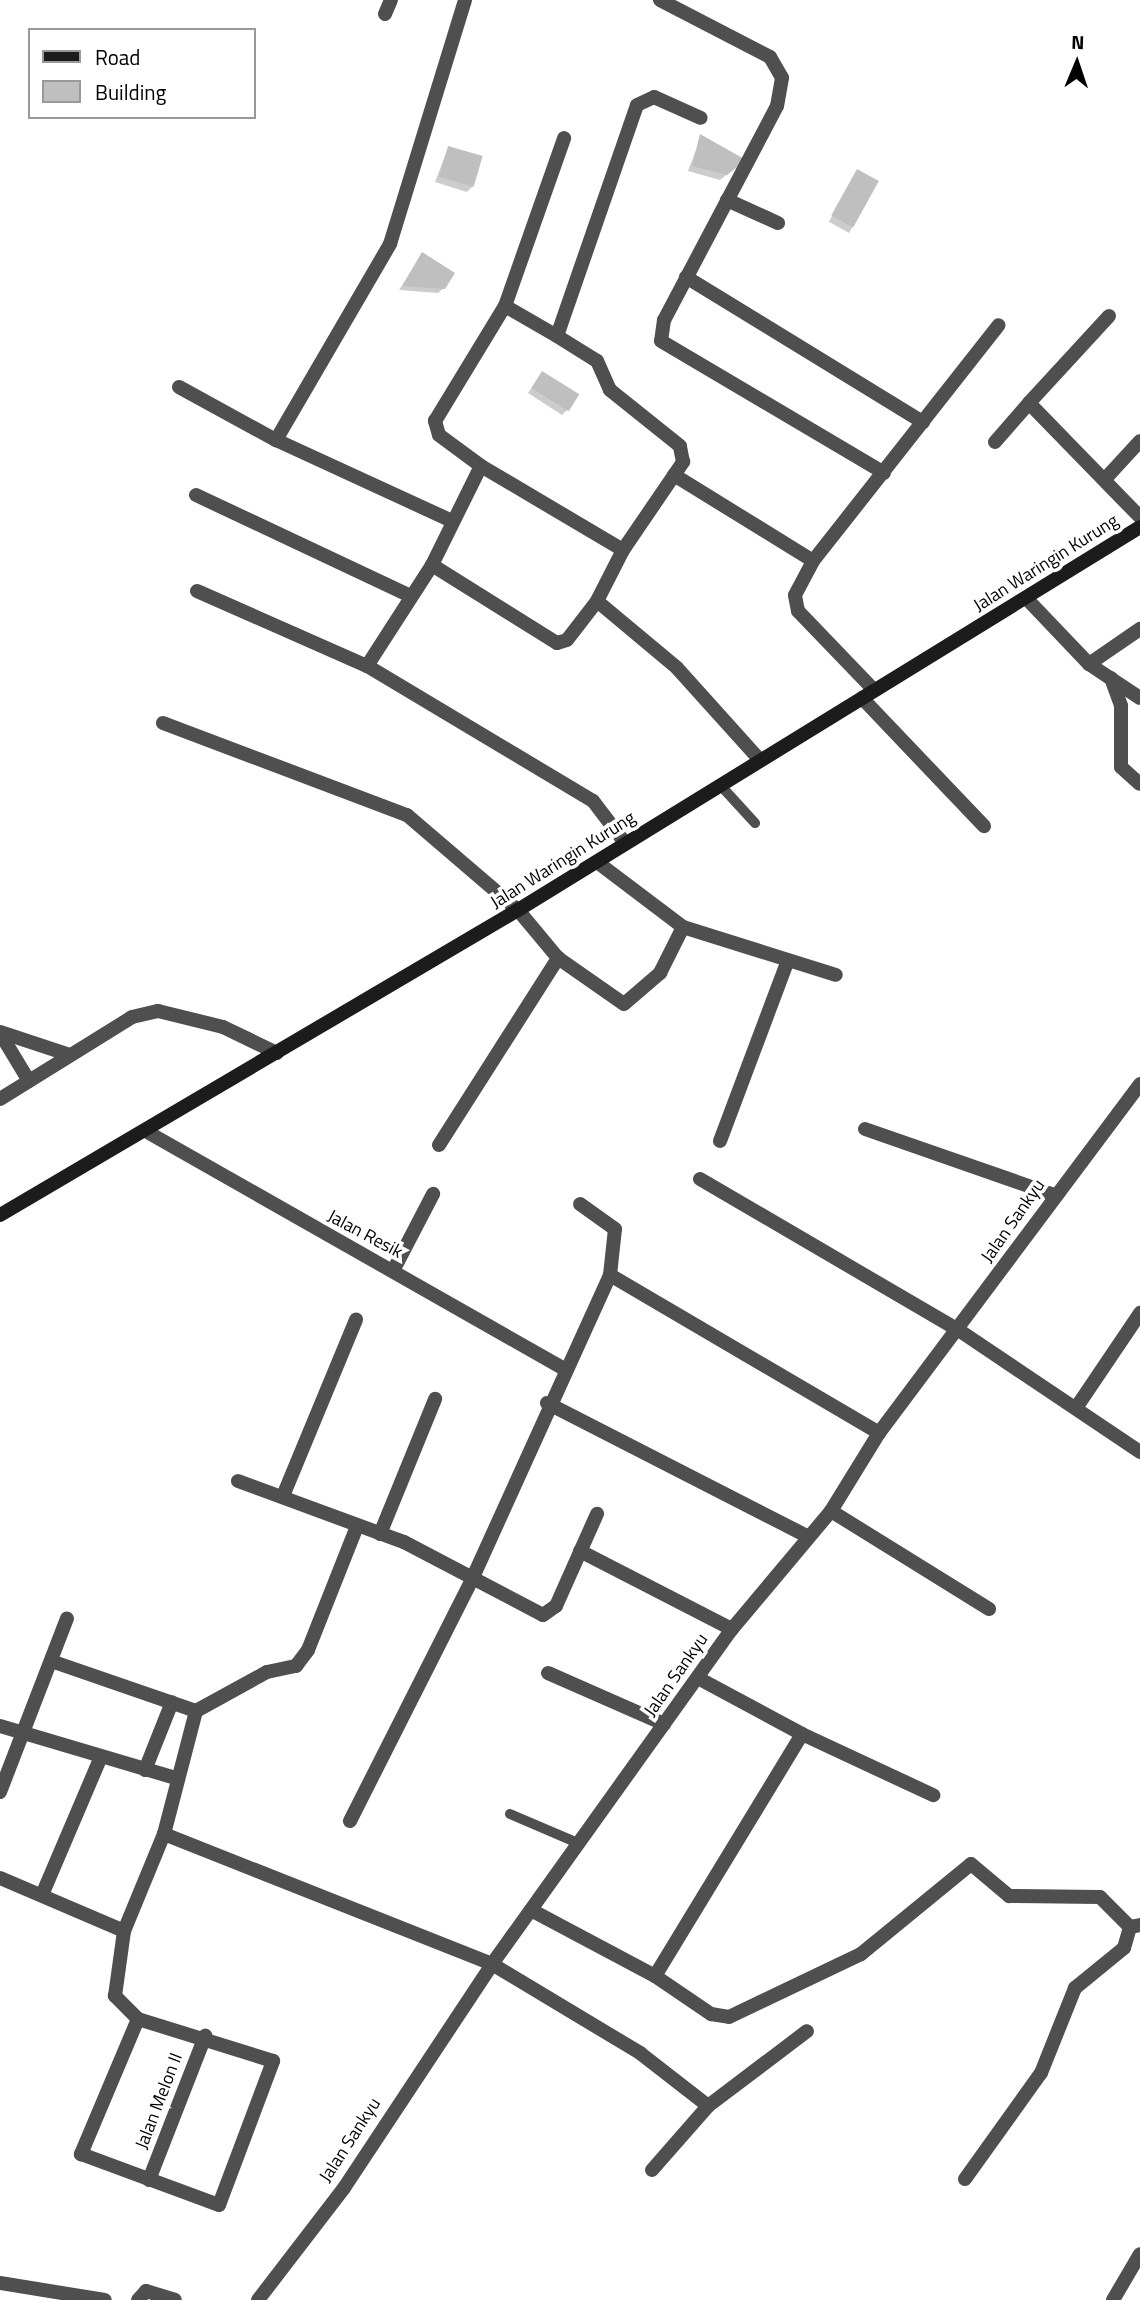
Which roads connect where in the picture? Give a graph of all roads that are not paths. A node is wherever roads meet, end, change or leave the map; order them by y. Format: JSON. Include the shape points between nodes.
{"nodes":[{"id":1,"x":391,"y":0,"type":"edge"},
{"id":2,"x":465,"y":0,"type":"edge"},
{"id":3,"x":660,"y":0,"type":"edge"},
{"id":4,"x":384,"y":14,"type":"dead end"},
{"id":5,"x":701,"y":118,"type":"dead end"},
{"id":6,"x":564,"y":138,"type":"dead end"},
{"id":7,"x":727,"y":200,"type":"junction"},
{"id":8,"x":778,"y":223,"type":"dead end"},
{"id":9,"x":686,"y":277,"type":"junction"},
{"id":10,"x":505,"y":306,"type":"junction"},
{"id":11,"x":1109,"y":316,"type":"dead end"},
{"id":12,"x":999,"y":325,"type":"dead end"},
{"id":13,"x":557,"y":336,"type":"junction"},
{"id":14,"x":179,"y":387,"type":"dead end"},
{"id":15,"x":1029,"y":403,"type":"junction"},
{"id":16,"x":923,"y":422,"type":"junction"},
{"id":17,"x":276,"y":440,"type":"junction"},
{"id":18,"x":1140,"y":441,"type":"edge"},
{"id":19,"x":995,"y":443,"type":"dead end"},
{"id":20,"x":481,"y":466,"type":"junction"},
{"id":21,"x":884,"y":473,"type":"junction"},
{"id":22,"x":674,"y":475,"type":"junction"},
{"id":23,"x":1106,"y":478,"type":"junction"},
{"id":24,"x":196,"y":495,"type":"dead end"},
{"id":25,"x":1140,"y":517,"type":"edge"},
{"id":26,"x":452,"y":521,"type":"junction"},
{"id":27,"x":1140,"y":527,"type":"edge"},
{"id":28,"x":623,"y":550,"type":"junction"},
{"id":29,"x":813,"y":561,"type":"junction"},
{"id":30,"x":432,"y":565,"type":"junction"},
{"id":31,"x":197,"y":591,"type":"dead end"},
{"id":32,"x":411,"y":596,"type":"junction"},
{"id":33,"x":1027,"y":599,"type":"junction"},
{"id":34,"x":597,"y":601,"type":"junction"},
{"id":35,"x":1140,"y":629,"type":"edge"},
{"id":36,"x":1089,"y":664,"type":"junction"},
{"id":37,"x":367,"y":666,"type":"junction"},
{"id":38,"x":1111,"y":678,"type":"junction"},
{"id":39,"x":867,"y":693,"type":"junction"},
{"id":40,"x":1140,"y":698,"type":"edge"},
{"id":41,"x":163,"y":723,"type":"dead end"},
{"id":42,"x":759,"y":759,"type":"junction"},
{"id":43,"x":1140,"y":784,"type":"edge"},
{"id":44,"x":722,"y":787,"type":"junction"},
{"id":45,"x":755,"y":823,"type":"dead end"},
{"id":46,"x":984,"y":826,"type":"dead end"},
{"id":47,"x":625,"y":844,"type":"junction"},
{"id":48,"x":597,"y":862,"type":"junction"},
{"id":49,"x":519,"y":910,"type":"junction"},
{"id":50,"x":683,"y":927,"type":"junction"},
{"id":51,"x":558,"y":958,"type":"junction"},
{"id":52,"x":787,"y":963,"type":"junction"},
{"id":53,"x":836,"y":975,"type":"dead end"},
{"id":54,"x":0,"y":1032,"type":"edge"},
{"id":55,"x":278,"y":1054,"type":"junction"},
{"id":56,"x":70,"y":1055,"type":"junction"},
{"id":57,"x":29,"y":1081,"type":"junction"},
{"id":58,"x":1140,"y":1084,"type":"edge"},
{"id":59,"x":0,"y":1099,"type":"edge"},
{"id":60,"x":865,"y":1129,"type":"dead end"},
{"id":61,"x":149,"y":1133,"type":"junction"},
{"id":62,"x":720,"y":1141,"type":"dead end"},
{"id":63,"x":439,"y":1144,"type":"dead end"},
{"id":64,"x":700,"y":1179,"type":"dead end"},
{"id":65,"x":433,"y":1194,"type":"dead end"},
{"id":66,"x":1055,"y":1195,"type":"junction"},
{"id":67,"x":580,"y":1204,"type":"dead end"},
{"id":68,"x":0,"y":1215,"type":"edge"},
{"id":69,"x":393,"y":1271,"type":"junction"},
{"id":70,"x":610,"y":1275,"type":"junction"},
{"id":71,"x":1140,"y":1313,"type":"edge"},
{"id":72,"x":356,"y":1320,"type":"dead end"},
{"id":73,"x":960,"y":1331,"type":"junction"},
{"id":74,"x":564,"y":1369,"type":"junction"},
{"id":75,"x":435,"y":1399,"type":"dead end"},
{"id":76,"x":547,"y":1403,"type":"junction"},
{"id":77,"x":1076,"y":1408,"type":"junction"},
{"id":78,"x":879,"y":1433,"type":"junction"},
{"id":79,"x":1140,"y":1452,"type":"edge"},
{"id":80,"x":239,"y":1481,"type":"dead end"},
{"id":81,"x":283,"y":1496,"type":"junction"},
{"id":82,"x":831,"y":1511,"type":"junction"},
{"id":83,"x":597,"y":1514,"type":"dead end"},
{"id":84,"x":357,"y":1526,"type":"junction"},
{"id":85,"x":380,"y":1534,"type":"junction"},
{"id":86,"x":809,"y":1537,"type":"junction"},
{"id":87,"x":580,"y":1551,"type":"junction"},
{"id":88,"x":474,"y":1575,"type":"junction"},
{"id":89,"x":989,"y":1609,"type":"dead end"},
{"id":90,"x":67,"y":1618,"type":"dead end"},
{"id":91,"x":732,"y":1629,"type":"junction"},
{"id":92,"x":51,"y":1661,"type":"junction"},
{"id":93,"x":548,"y":1673,"type":"dead end"},
{"id":94,"x":698,"y":1678,"type":"junction"},
{"id":95,"x":172,"y":1702,"type":"junction"},
{"id":96,"x":196,"y":1711,"type":"junction"},
{"id":97,"x":664,"y":1724,"type":"junction"},
{"id":98,"x":0,"y":1726,"type":"edge"},
{"id":99,"x":23,"y":1732,"type":"junction"},
{"id":100,"x":802,"y":1734,"type":"junction"},
{"id":101,"x":101,"y":1757,"type":"junction"},
{"id":102,"x":145,"y":1770,"type":"junction"},
{"id":103,"x":176,"y":1778,"type":"junction"},
{"id":104,"x":0,"y":1792,"type":"edge"},
{"id":105,"x":933,"y":1795,"type":"dead end"},
{"id":106,"x":510,"y":1814,"type":"dead end"},
{"id":107,"x":350,"y":1821,"type":"dead end"},
{"id":108,"x":164,"y":1834,"type":"junction"},
{"id":109,"x":580,"y":1844,"type":"junction"},
{"id":110,"x":0,"y":1878,"type":"edge"},
{"id":111,"x":42,"y":1895,"type":"junction"},
{"id":112,"x":531,"y":1910,"type":"junction"},
{"id":113,"x":1135,"y":1926,"type":"edge"},
{"id":114,"x":124,"y":1931,"type":"junction"},
{"id":115,"x":492,"y":1964,"type":"junction"},
{"id":116,"x":655,"y":1976,"type":"junction"},
{"id":117,"x":138,"y":2019,"type":"junction"},
{"id":118,"x":807,"y":2031,"type":"dead end"},
{"id":119,"x":205,"y":2036,"type":"junction"},
{"id":120,"x":708,"y":2106,"type":"junction"},
{"id":121,"x":652,"y":2170,"type":"dead end"},
{"id":122,"x":965,"y":2179,"type":"dead end"},
{"id":123,"x":149,"y":2180,"type":"junction"},
{"id":124,"x":1140,"y":2254,"type":"edge"},
{"id":125,"x":0,"y":2283,"type":"edge"},
{"id":126,"x":106,"y":2300,"type":"edge"},
{"id":127,"x":138,"y":2300,"type":"edge"},
{"id":128,"x":175,"y":2300,"type":"edge"},
{"id":129,"x":258,"y":2300,"type":"edge"},
{"id":130,"x":1112,"y":2300,"type":"edge"}],
"edges":[{"from":1,"to":4,"type":"street"},
{"from":2,"to":17,"type":"street","via":[[390,244]]},
{"from":3,"to":7,"type":"street","via":[[770,57],[782,79],[778,106]]},
{"from":5,"to":13,"type":"street","via":[[654,97],[637,105]]},
{"from":6,"to":10,"type":"street"},
{"from":7,"to":8,"type":"street"},
{"from":7,"to":9,"type":"street"},
{"from":9,"to":16,"type":"street"},
{"from":9,"to":21,"type":"street","via":[[664,320],[663,346]]},
{"from":10,"to":13,"type":"street"},
{"from":10,"to":20,"type":"street","via":[[435,421],[439,435]]},
{"from":11,"to":15,"type":"street"},
{"from":12,"to":16,"type":"street"},
{"from":13,"to":22,"type":"street","via":[[597,361],[610,390],[680,446],[683,462]]},
{"from":14,"to":17,"type":"street"},
{"from":15,"to":19,"type":"street"},
{"from":15,"to":23,"type":"street"},
{"from":16,"to":21,"type":"street"},
{"from":17,"to":26,"type":"street"},
{"from":18,"to":23,"type":"street"},
{"from":20,"to":26,"type":"street"},
{"from":20,"to":28,"type":"street"},
{"from":21,"to":29,"type":"street"},
{"from":22,"to":28,"type":"street"},
{"from":22,"to":29,"type":"street"},
{"from":23,"to":25,"type":"street"},
{"from":24,"to":32,"type":"street"},
{"from":26,"to":30,"type":"street"},
{"from":27,"to":33,"type":"street","name":"Jalan Waringin Kurung"},
{"from":28,"to":34,"type":"street"},
{"from":29,"to":39,"type":"street","via":[[794,595],[796,605]]},
{"from":30,"to":32,"type":"street"},
{"from":30,"to":34,"type":"street","via":[[557,643],[567,640]]},
{"from":31,"to":37,"type":"street"},
{"from":32,"to":37,"type":"street"},
{"from":33,"to":36,"type":"street"},
{"from":33,"to":39,"type":"street","name":"Jalan Waringin Kurung"},
{"from":34,"to":42,"type":"street","via":[[677,668]]},
{"from":35,"to":36,"type":"street"},
{"from":36,"to":38,"type":"street"},
{"from":37,"to":47,"type":"street","via":[[593,801]]},
{"from":38,"to":40,"type":"street"},
{"from":38,"to":43,"type":"street","via":[[1121,706],[1121,767]]},
{"from":39,"to":42,"type":"street","name":"Jalan Waringin Kurung"},
{"from":39,"to":46,"type":"street"},
{"from":41,"to":49,"type":"street","via":[[407,815]]},
{"from":42,"to":44,"type":"street","name":"Jalan Waringin Kurung"},
{"from":44,"to":45,"type":"lane"},
{"from":44,"to":47,"type":"street","name":"Jalan Waringin Kurung"},
{"from":47,"to":48,"type":"street","name":"Jalan Waringin Kurung"},
{"from":48,"to":49,"type":"street","name":"Jalan Waringin Kurung"},
{"from":48,"to":50,"type":"street"},
{"from":49,"to":51,"type":"street"},
{"from":49,"to":55,"type":"street","name":"Jalan Waringin Kurung"},
{"from":50,"to":51,"type":"street","via":[[660,973],[633,1003],[624,1004],[586,982]]},
{"from":50,"to":52,"type":"street"},
{"from":51,"to":63,"type":"street"},
{"from":52,"to":53,"type":"street"},
{"from":52,"to":62,"type":"street"},
{"from":54,"to":56,"type":"street"},
{"from":54,"to":57,"type":"street"},
{"from":55,"to":56,"type":"street","via":[[223,1027],[158,1011],[132,1017]]},
{"from":55,"to":61,"type":"street","name":"Jalan Waringin Kurung"},
{"from":56,"to":57,"type":"street"},
{"from":57,"to":59,"type":"street"},
{"from":58,"to":66,"type":"street","name":"Jalan Sankyu"},
{"from":60,"to":66,"type":"street"},
{"from":61,"to":68,"type":"street","name":"Jalan Waringin Kurung"},
{"from":61,"to":69,"type":"street","name":"Jalan Resik"},
{"from":64,"to":73,"type":"street"},
{"from":65,"to":69,"type":"street"},
{"from":66,"to":73,"type":"street","name":"Jalan Sankyu"},
{"from":67,"to":70,"type":"street","via":[[615,1228]]},
{"from":69,"to":74,"type":"street","name":"Jalan Resik"},
{"from":70,"to":74,"type":"street"},
{"from":70,"to":78,"type":"street"},
{"from":71,"to":77,"type":"street"},
{"from":72,"to":81,"type":"street"},
{"from":73,"to":77,"type":"street"},
{"from":73,"to":78,"type":"street","name":"Jalan Sankyu"},
{"from":74,"to":76,"type":"street"},
{"from":75,"to":85,"type":"street"},
{"from":76,"to":86,"type":"street"},
{"from":76,"to":88,"type":"street"},
{"from":77,"to":79,"type":"street"},
{"from":78,"to":82,"type":"street","name":"Jalan Sankyu"},
{"from":80,"to":81,"type":"street"},
{"from":81,"to":84,"type":"street"},
{"from":82,"to":86,"type":"street","name":"Jalan Sankyu"},
{"from":82,"to":89,"type":"street"},
{"from":83,"to":87,"type":"street"},
{"from":84,"to":85,"type":"street"},
{"from":84,"to":96,"type":"street","via":[[308,1650],[296,1666],[267,1672]]},
{"from":85,"to":88,"type":"street"},
{"from":86,"to":91,"type":"street","name":"Jalan Sankyu"},
{"from":87,"to":88,"type":"street","via":[[547,1615]]},
{"from":87,"to":91,"type":"street"},
{"from":88,"to":107,"type":"street"},
{"from":90,"to":92,"type":"street"},
{"from":91,"to":94,"type":"street","name":"Jalan Sankyu"},
{"from":92,"to":95,"type":"street"},
{"from":92,"to":99,"type":"street"},
{"from":93,"to":97,"type":"street"},
{"from":94,"to":97,"type":"street","name":"Jalan Sankyu"},
{"from":94,"to":100,"type":"street"},
{"from":95,"to":96,"type":"street"},
{"from":95,"to":102,"type":"street"},
{"from":96,"to":103,"type":"street"},
{"from":97,"to":109,"type":"street","name":"Jalan Sankyu"},
{"from":98,"to":99,"type":"street"},
{"from":99,"to":101,"type":"street"},
{"from":99,"to":104,"type":"street"},
{"from":100,"to":105,"type":"street"},
{"from":100,"to":116,"type":"street"},
{"from":101,"to":102,"type":"street"},
{"from":101,"to":111,"type":"street"},
{"from":102,"to":103,"type":"street"},
{"from":103,"to":108,"type":"street"},
{"from":106,"to":109,"type":"lane"},
{"from":108,"to":114,"type":"street"},
{"from":108,"to":115,"type":"street"},
{"from":109,"to":112,"type":"street","name":"Jalan Sankyu"},
{"from":110,"to":111,"type":"street"},
{"from":111,"to":114,"type":"street"},
{"from":112,"to":115,"type":"street","name":"Jalan Sankyu"},
{"from":112,"to":116,"type":"street"},
{"from":113,"to":116,"type":"street","via":[[1100,1897],[1009,1896],[971,1864],[861,1954],[729,2017],[711,2014]]},
{"from":113,"to":122,"type":"street","via":[[1124,1948],[1075,1988],[1041,2073]]},
{"from":114,"to":117,"type":"street","via":[[115,1996]]},
{"from":115,"to":120,"type":"street","via":[[590,2020]]},
{"from":115,"to":129,"type":"street","name":"Jalan Sankyu","via":[[344,2188]]},
{"from":117,"to":119,"type":"street"},
{"from":117,"to":123,"type":"street","via":[[80,2148],[85,2159]]},
{"from":118,"to":120,"type":"street"},
{"from":119,"to":123,"type":"street","name":"Jalan Melon II"},
{"from":119,"to":123,"type":"street","via":[[269,2055],[275,2067],[226,2200],[212,2206]]},
{"from":120,"to":121,"type":"street"},
{"from":124,"to":130,"type":"street"},
{"from":125,"to":126,"type":"street","via":[[10,2280]]},
{"from":127,"to":128,"type":"street","via":[[146,2291]]}]}
